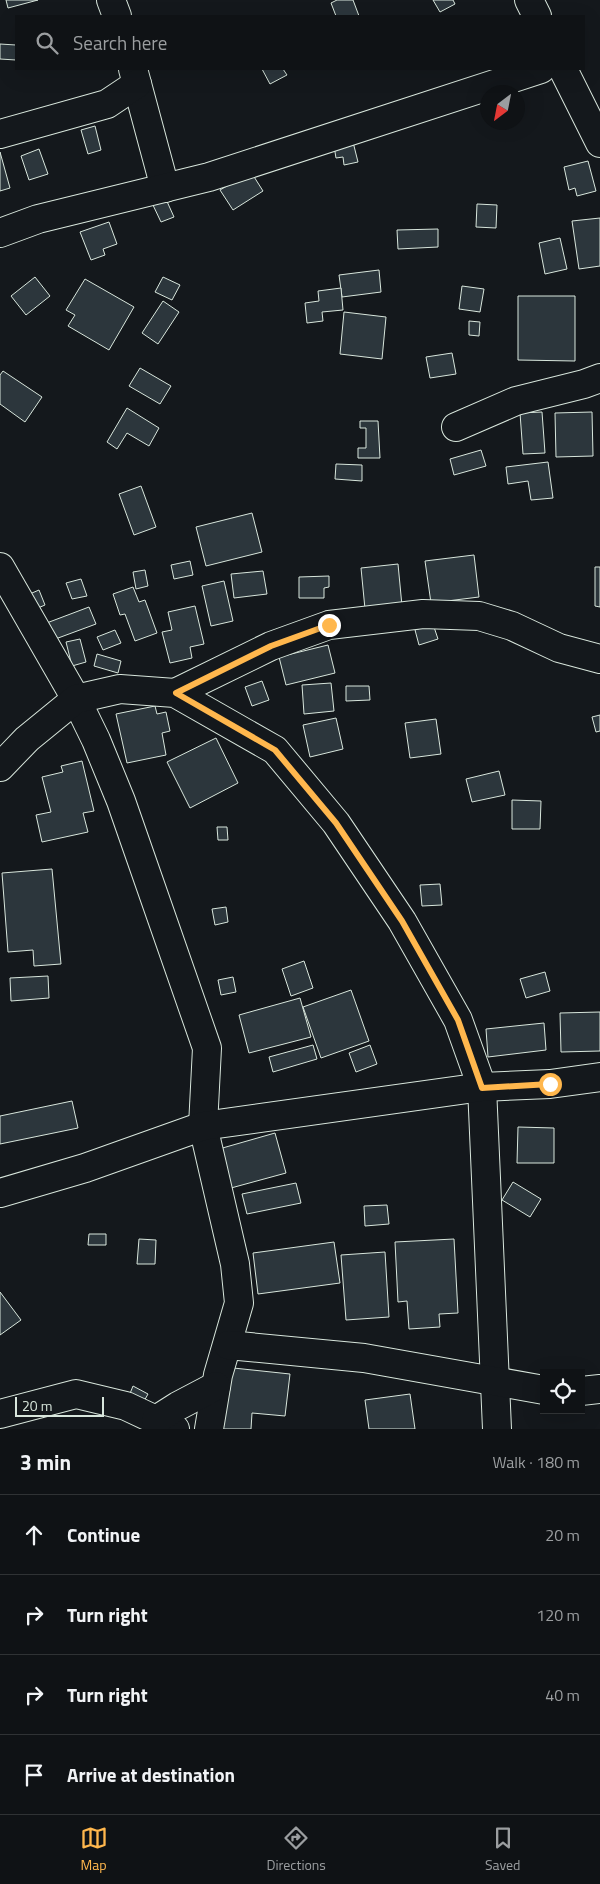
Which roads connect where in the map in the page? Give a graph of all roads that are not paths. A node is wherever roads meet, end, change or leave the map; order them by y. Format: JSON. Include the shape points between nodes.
{"nodes":[{"id":1,"x":111,"y":0,"type":"edge"},
{"id":2,"x":529,"y":0,"type":"edge"},
{"id":3,"x":117,"y":15,"type":"edge"},
{"id":4,"x":536,"y":15,"type":"edge"},
{"id":5,"x":538,"y":70,"type":"edge"},
{"id":6,"x":563,"y":70,"type":"edge"},
{"id":7,"x":135,"y":76,"type":"edge"},
{"id":8,"x":0,"y":134,"type":"edge"},
{"id":9,"x":600,"y":143,"type":"edge"},
{"id":10,"x":165,"y":188,"type":"junction"},
{"id":11,"x":0,"y":233,"type":"edge"},
{"id":12,"x":600,"y":378,"type":"edge"},
{"id":13,"x":456,"y":426,"type":"dead end"},
{"id":14,"x":0,"y":567,"type":"edge"},
{"id":15,"x":600,"y":659,"type":"edge"},
{"id":16,"x":176,"y":693,"type":"junction"},
{"id":17,"x":76,"y":699,"type":"junction"},
{"id":18,"x":0,"y":767,"type":"edge"},
{"id":19,"x":600,"y":1077,"type":"edge"},
{"id":20,"x":482,"y":1088,"type":"junction"},
{"id":21,"x":203,"y":1126,"type":"junction"},
{"id":22,"x":0,"y":1193,"type":"edge"},
{"id":23,"x":228,"y":1345,"type":"junction"},
{"id":24,"x":494,"y":1382,"type":"junction"},
{"id":25,"x":216,"y":1386,"type":"junction"},
{"id":26,"x":540,"y":1389,"type":"edge"},
{"id":27,"x":600,"y":1389,"type":"edge"},
{"id":28,"x":585,"y":1391,"type":"edge"},
{"id":29,"x":0,"y":1414,"type":"edge"},
{"id":30,"x":166,"y":1424,"type":"edge"},
{"id":31,"x":209,"y":1429,"type":"edge"},
{"id":32,"x":497,"y":1429,"type":"edge"}],
"edges":[{"from":1,"to":3,"type":"street"},
{"from":2,"to":4,"type":"street"},
{"from":5,"to":10,"type":"street","via":[[218,174]]},
{"from":6,"to":9,"type":"street"},
{"from":7,"to":8,"type":"street","via":[[107,104]]},
{"from":7,"to":10,"type":"street"},
{"from":10,"to":11,"type":"street","via":[[38,219]]},
{"from":12,"to":13,"type":"street","via":[[516,401]]},
{"from":14,"to":17,"type":"street"},
{"from":15,"to":16,"type":"street","via":[[559,648],[512,626],[478,616],[406,616],[329,625],[271,646]]},
{"from":16,"to":17,"type":"street","via":[[120,690]]},
{"from":16,"to":20,"type":"street","via":[[275,750],[336,823],[402,921],[458,1020]]},
{"from":17,"to":18,"type":"street","via":[[27,739]]},
{"from":17,"to":21,"type":"street","via":[[121,801],[207,1048]]},
{"from":19,"to":20,"type":"street"},
{"from":20,"to":21,"type":"street"},
{"from":20,"to":24,"type":"street"},
{"from":21,"to":22,"type":"street","via":[[85,1168]]},
{"from":21,"to":23,"type":"street","via":[[235,1264],[239,1303]]},
{"from":23,"to":24,"type":"street","via":[[364,1358]]},
{"from":23,"to":25,"type":"street"},
{"from":24,"to":26,"type":"street"},
{"from":24,"to":32,"type":"street"},
{"from":25,"to":30,"type":"street","via":[[178,1406]]},
{"from":25,"to":31,"type":"street"},
{"from":27,"to":28,"type":"street"},
{"from":29,"to":30,"type":"street","via":[[76,1394],[126,1406]]}]}
